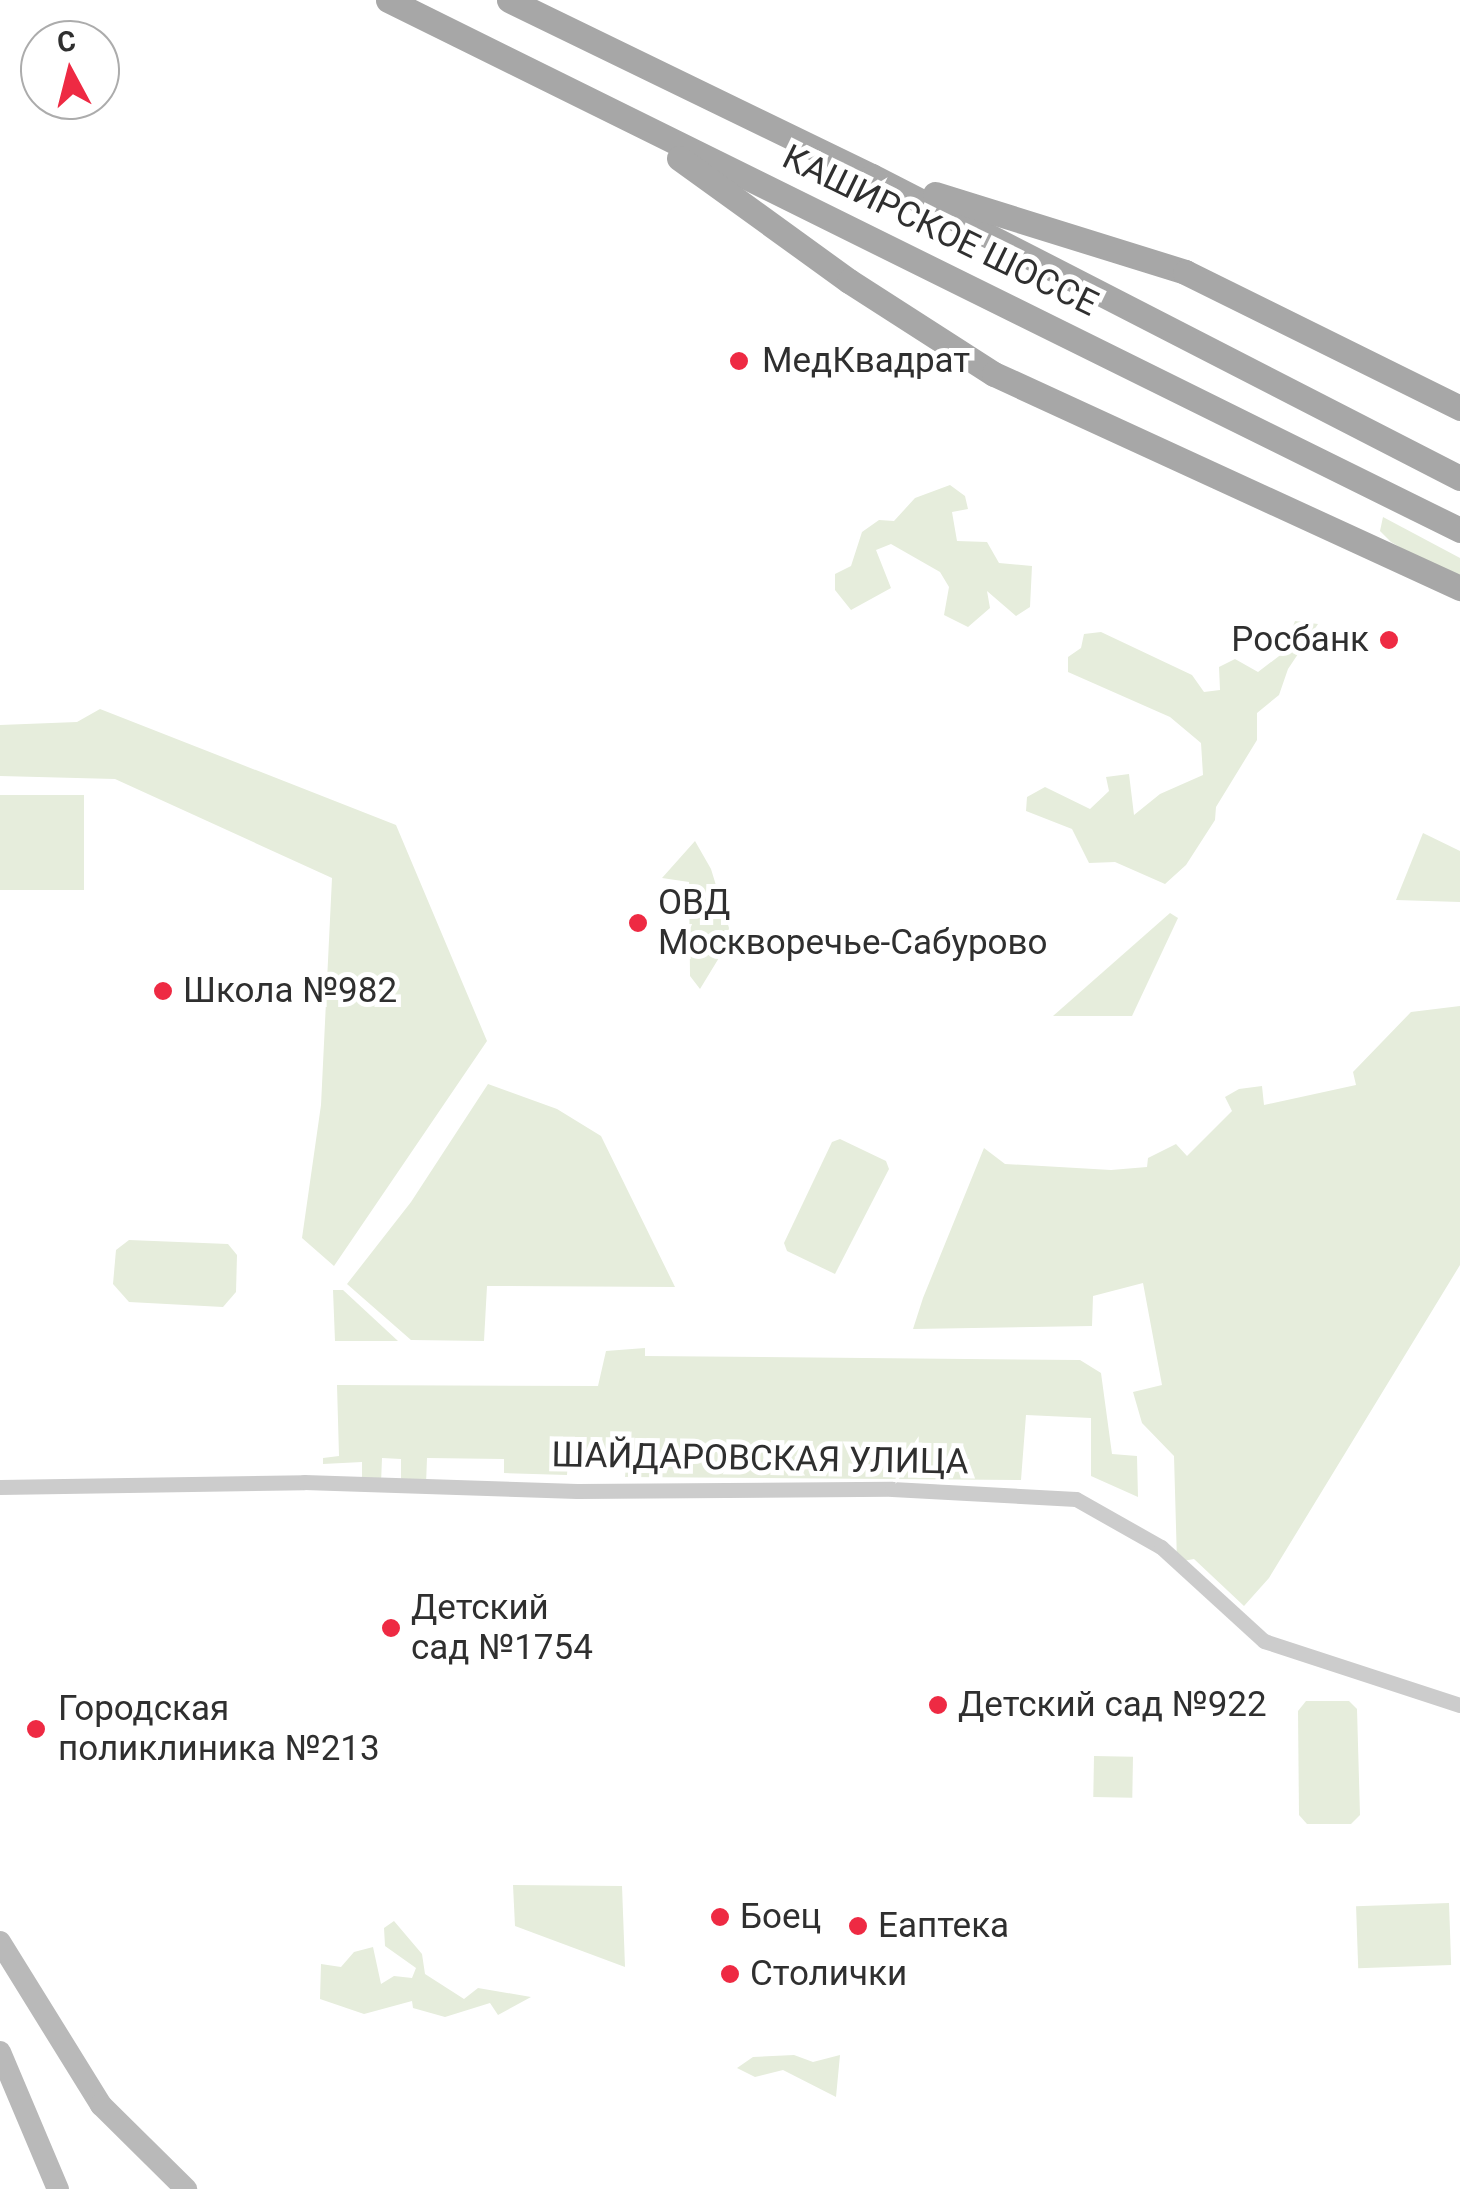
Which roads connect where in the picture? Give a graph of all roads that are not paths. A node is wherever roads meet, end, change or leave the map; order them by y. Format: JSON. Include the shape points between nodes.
{"nodes":[{"id":1,"x":388,"y":0,"type":"edge"},
{"id":2,"x":509,"y":0,"type":"edge"},
{"id":3,"x":618,"y":116,"type":"junction"},
{"id":4,"x":872,"y":176,"type":"junction"},
{"id":5,"x":1460,"y":408,"type":"edge"},
{"id":6,"x":1460,"y":478,"type":"edge"},
{"id":7,"x":1460,"y":530,"type":"edge"},
{"id":8,"x":1460,"y":588,"type":"edge"},
{"id":9,"x":0,"y":1487,"type":"edge"},
{"id":10,"x":1460,"y":1705,"type":"edge"},
{"id":11,"x":0,"y":1942,"type":"edge"},
{"id":12,"x":0,"y":2052,"type":"edge"},
{"id":13,"x":57,"y":2187,"type":"edge"},
{"id":14,"x":186,"y":2189,"type":"edge"}],
"edges":[{"from":1,"to":3,"type":"main road","name":"КАШИРСКОЕ ШОССЕ"},
{"from":2,"to":4,"type":"main road","name":"КАШИРСКОЕ ШОССЕ"},
{"from":3,"to":7,"type":"main road","name":"КАШИРСКОЕ ШОССЕ"},
{"from":3,"to":8,"type":"main road","via":[[922,330],[1019,386]]},
{"from":4,"to":5,"type":"main road","via":[[1185,272]]},
{"from":4,"to":6,"type":"main road","name":"КАШИРСКОЕ ШОССЕ"},
{"from":9,"to":10,"type":"street","name":"ШАЙДАРОВСКАЯ УЛИЦА","via":[[304,1482],[577,1491],[892,1489],[1076,1500],[1161,1547],[1264,1640]]},
{"from":11,"to":14,"type":"main road","via":[[101,2105]]},
{"from":12,"to":13,"type":"main road"}]}
